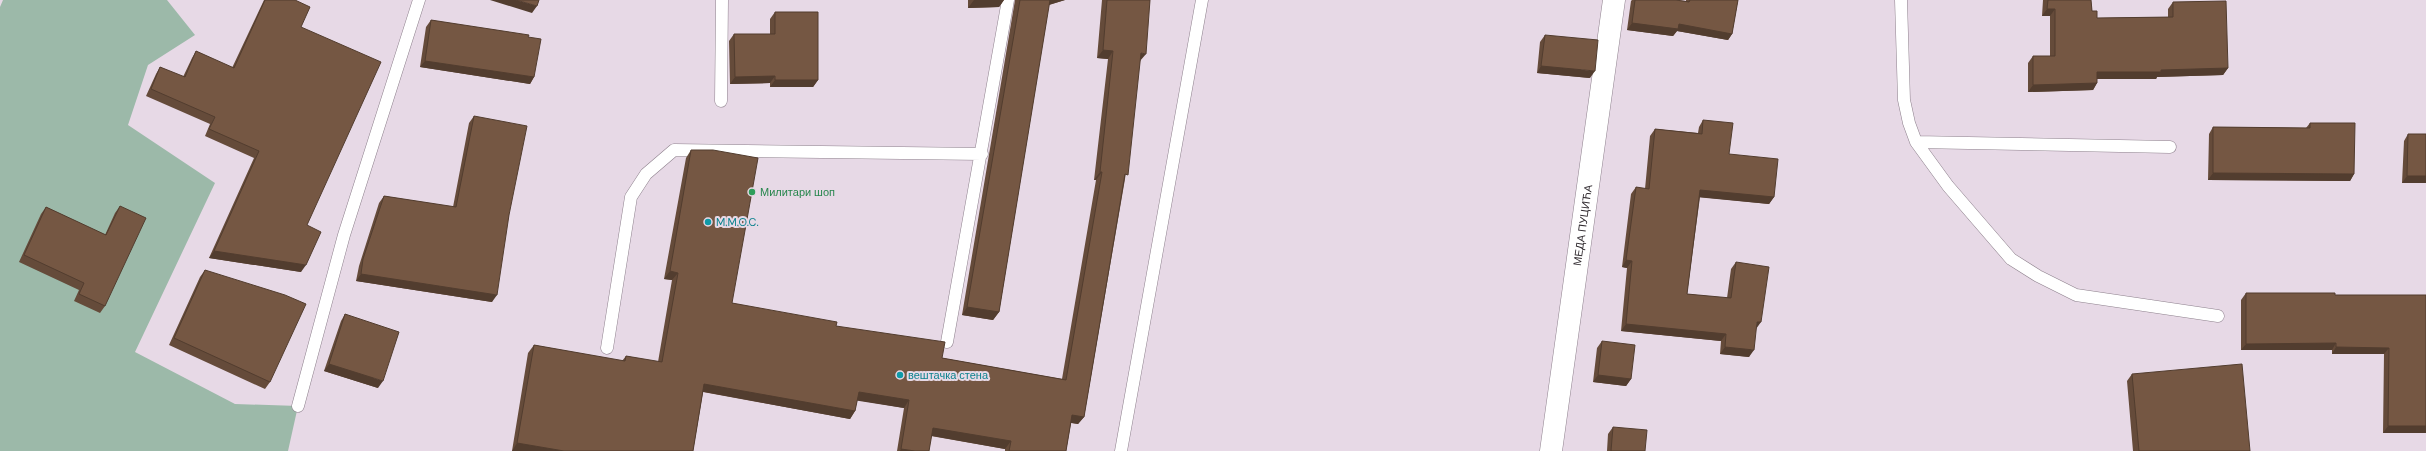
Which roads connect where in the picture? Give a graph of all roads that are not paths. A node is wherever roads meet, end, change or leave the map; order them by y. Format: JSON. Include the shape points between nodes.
{"nodes":[{"id":1,"x":419,"y":0,"type":"edge"},
{"id":2,"x":722,"y":0,"type":"edge"},
{"id":3,"x":1008,"y":0,"type":"edge"},
{"id":4,"x":1202,"y":0,"type":"edge"},
{"id":5,"x":1614,"y":0,"type":"edge"},
{"id":6,"x":1901,"y":0,"type":"edge"},
{"id":7,"x":721,"y":101,"type":"dead end"},
{"id":8,"x":1916,"y":142,"type":"junction"},
{"id":9,"x":2170,"y":147,"type":"dead end"},
{"id":10,"x":982,"y":154,"type":"junction"},
{"id":11,"x":2218,"y":316,"type":"dead end"},
{"id":12,"x":947,"y":342,"type":"dead end"},
{"id":13,"x":607,"y":348,"type":"dead end"},
{"id":14,"x":298,"y":406,"type":"dead end"},
{"id":15,"x":1122,"y":451,"type":"edge"},
{"id":16,"x":1551,"y":451,"type":"edge"}],
"edges":[{"from":1,"to":14,"type":"lane","via":[[344,235]]},
{"from":2,"to":7,"type":"lane"},
{"from":3,"to":10,"type":"lane"},
{"from":4,"to":15,"type":"lane"},
{"from":5,"to":16,"type":"street","name":"МЕДА ПУЦИЋА"},
{"from":6,"to":8,"type":"lane","via":[[1904,100]]},
{"from":8,"to":9,"type":"lane"},
{"from":8,"to":11,"type":"lane","via":[[1948,186],[2011,259],[2038,276],[2076,295]]},
{"from":10,"to":12,"type":"lane"},
{"from":10,"to":13,"type":"lane","via":[[674,150],[646,174],[632,197]]}]}
